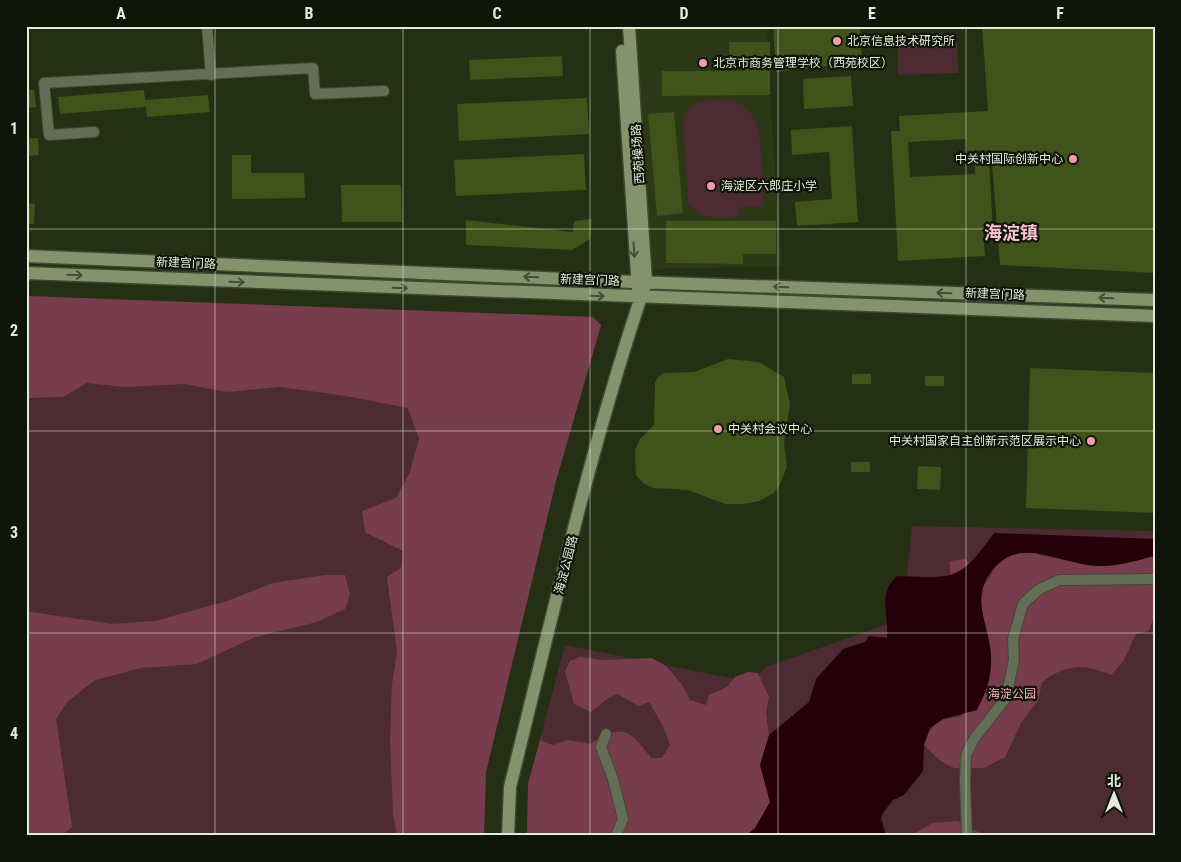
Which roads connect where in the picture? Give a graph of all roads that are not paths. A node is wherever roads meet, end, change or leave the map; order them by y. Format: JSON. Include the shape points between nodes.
{"nodes":[{"id":1,"x":207,"y":26,"type":"edge"},
{"id":2,"x":620,"y":26,"type":"edge"},
{"id":3,"x":629,"y":26,"type":"edge"},
{"id":4,"x":211,"y":75,"type":"junction"},
{"id":5,"x":384,"y":91,"type":"dead end"},
{"id":6,"x":94,"y":132,"type":"dead end"},
{"id":7,"x":26,"y":256,"type":"edge"},
{"id":8,"x":26,"y":273,"type":"edge"},
{"id":9,"x":641,"y":282,"type":"junction"},
{"id":10,"x":641,"y":298,"type":"junction"},
{"id":11,"x":1155,"y":300,"type":"edge"},
{"id":12,"x":1155,"y":316,"type":"edge"},
{"id":13,"x":1155,"y":578,"type":"edge"},
{"id":14,"x":606,"y":734,"type":"dead end"},
{"id":15,"x":508,"y":836,"type":"edge"},
{"id":16,"x":616,"y":836,"type":"edge"},
{"id":17,"x":967,"y":836,"type":"edge"}],
"edges":[{"from":1,"to":4,"type":"street"},
{"from":2,"to":9,"type":"street","name":"西苑操场路","one_way":true},
{"from":3,"to":9,"type":"street","name":"西苑操场路"},
{"from":4,"to":5,"type":"street","via":[[313,68],[314,94]]},
{"from":4,"to":6,"type":"street","via":[[44,83],[49,135]]},
{"from":9,"to":7,"type":"street","name":"新建宫门路","one_way":true},
{"from":8,"to":10,"type":"street","name":"新建宫门路","one_way":true},
{"from":9,"to":10,"type":"street","name":"海淀公园路"},
{"from":11,"to":9,"type":"street","name":"新建宫门路","one_way":true},
{"from":10,"to":12,"type":"street","name":"新建宫门路"},
{"from":10,"to":15,"type":"street","name":"海淀公园路","via":[[596,443],[510,787]]},
{"from":13,"to":17,"type":"street","via":[[1059,580],[1038,590],[1023,604],[1013,639],[1014,660],[1006,698],[974,739],[966,755]]},
{"from":14,"to":16,"type":"street","via":[[601,747],[623,820]]}]}
